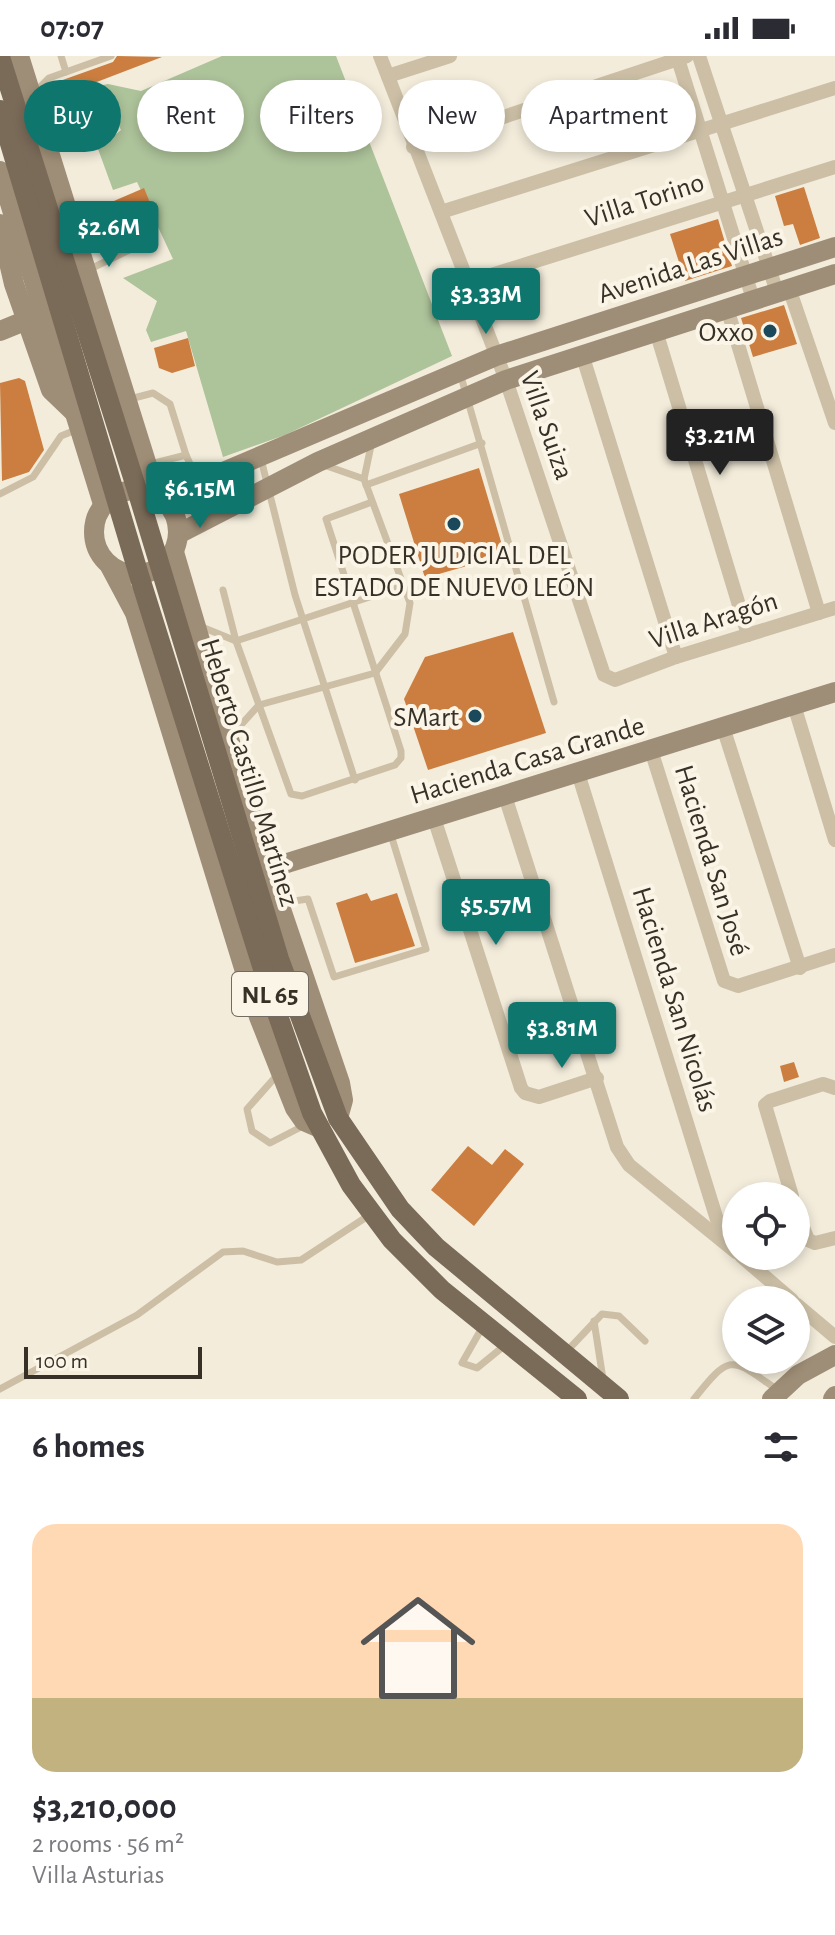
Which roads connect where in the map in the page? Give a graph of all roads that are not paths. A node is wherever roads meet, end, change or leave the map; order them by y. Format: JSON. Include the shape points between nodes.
{"nodes":[{"id":1,"x":61,"y":56,"type":"edge"},
{"id":2,"x":111,"y":56,"type":"edge"},
{"id":3,"x":380,"y":56,"type":"edge"},
{"id":4,"x":450,"y":56,"type":"edge"},
{"id":5,"x":699,"y":56,"type":"edge"},
{"id":6,"x":0,"y":57,"type":"edge"},
{"id":7,"x":680,"y":57,"type":"edge"},
{"id":8,"x":24,"y":61,"type":"edge"},
{"id":9,"x":66,"y":72,"type":"junction"},
{"id":10,"x":388,"y":76,"type":"junction"},
{"id":11,"x":835,"y":88,"type":"edge"},
{"id":12,"x":398,"y":104,"type":"edge"},
{"id":13,"x":10,"y":109,"type":"edge"},
{"id":14,"x":505,"y":116,"type":"edge"},
{"id":15,"x":721,"y":124,"type":"junction"},
{"id":16,"x":700,"y":130,"type":"junction"},
{"id":17,"x":21,"y":149,"type":"edge"},
{"id":18,"x":415,"y":152,"type":"edge"},
{"id":19,"x":835,"y":167,"type":"edge"},
{"id":20,"x":0,"y":171,"type":"edge"},
{"id":21,"x":746,"y":194,"type":"junction"},
{"id":22,"x":722,"y":201,"type":"junction"},
{"id":23,"x":441,"y":212,"type":"junction"},
{"id":24,"x":0,"y":227,"type":"edge"},
{"id":25,"x":152,"y":239,"type":"dead end"},
{"id":26,"x":835,"y":247,"type":"edge"},
{"id":27,"x":770,"y":267,"type":"junction"},
{"id":28,"x":86,"y":270,"type":"junction"},
{"id":29,"x":835,"y":274,"type":"edge"},
{"id":30,"x":745,"y":275,"type":"junction"},
{"id":31,"x":469,"y":282,"type":"junction"},
{"id":32,"x":14,"y":284,"type":"junction"},
{"id":33,"x":783,"y":290,"type":"junction"},
{"id":34,"x":753,"y":299,"type":"junction"},
{"id":35,"x":0,"y":300,"type":"edge"},
{"id":36,"x":727,"y":308,"type":"junction"},
{"id":37,"x":36,"y":322,"type":"junction"},
{"id":38,"x":0,"y":331,"type":"edge"},
{"id":39,"x":656,"y":331,"type":"junction"},
{"id":40,"x":67,"y":334,"type":"junction"},
{"id":41,"x":582,"y":354,"type":"junction"},
{"id":42,"x":496,"y":356,"type":"junction"},
{"id":43,"x":459,"y":371,"type":"junction"},
{"id":44,"x":506,"y":380,"type":"junction"},
{"id":45,"x":468,"y":395,"type":"junction"},
{"id":46,"x":128,"y":400,"type":"junction"},
{"id":47,"x":78,"y":421,"type":"junction"},
{"id":48,"x":835,"y":423,"type":"edge"},
{"id":49,"x":373,"y":438,"type":"junction"},
{"id":50,"x":482,"y":443,"type":"junction"},
{"id":51,"x":186,"y":455,"type":"junction"},
{"id":52,"x":261,"y":459,"type":"junction"},
{"id":53,"x":318,"y":462,"type":"junction"},
{"id":54,"x":148,"y":464,"type":"junction"},
{"id":55,"x":365,"y":482,"type":"junction"},
{"id":56,"x":198,"y":484,"type":"junction"},
{"id":57,"x":267,"y":489,"type":"junction"},
{"id":58,"x":0,"y":494,"type":"edge"},
{"id":59,"x":152,"y":494,"type":"junction"},
{"id":60,"x":109,"y":500,"type":"junction"},
{"id":61,"x":372,"y":502,"type":"junction"},
{"id":62,"x":171,"y":551,"type":"junction"},
{"id":63,"x":110,"y":566,"type":"junction"},
{"id":64,"x":139,"y":575,"type":"junction"},
{"id":65,"x":403,"y":586,"type":"junction"},
{"id":66,"x":223,"y":590,"type":"dead end"},
{"id":67,"x":352,"y":603,"type":"junction"},
{"id":68,"x":835,"y":608,"type":"edge"},
{"id":69,"x":819,"y":613,"type":"junction"},
{"id":70,"x":303,"y":618,"type":"junction"},
{"id":71,"x":195,"y":624,"type":"junction"},
{"id":72,"x":748,"y":635,"type":"junction"},
{"id":73,"x":236,"y":641,"type":"junction"},
{"id":74,"x":676,"y":657,"type":"junction"},
{"id":75,"x":375,"y":673,"type":"junction"},
{"id":76,"x":608,"y":679,"type":"joint"},
{"id":77,"x":327,"y":689,"type":"junction"},
{"id":78,"x":835,"y":692,"type":"edge"},
{"id":79,"x":554,"y":702,"type":"dead end"},
{"id":80,"x":259,"y":705,"type":"junction"},
{"id":81,"x":794,"y":705,"type":"junction"},
{"id":82,"x":723,"y":727,"type":"junction"},
{"id":83,"x":229,"y":739,"type":"junction"},
{"id":84,"x":651,"y":750,"type":"junction"},
{"id":85,"x":578,"y":773,"type":"junction"},
{"id":86,"x":355,"y":780,"type":"junction"},
{"id":87,"x":505,"y":796,"type":"junction"},
{"id":88,"x":434,"y":818,"type":"junction"},
{"id":89,"x":389,"y":831,"type":"junction"},
{"id":90,"x":835,"y":840,"type":"edge"},
{"id":91,"x":243,"y":876,"type":"junction"},
{"id":92,"x":278,"y":903,"type":"junction"},
{"id":93,"x":835,"y":955,"type":"edge"},
{"id":94,"x":800,"y":968,"type":"junction"},
{"id":95,"x":281,"y":1072,"type":"junction"},
{"id":96,"x":597,"y":1078,"type":"junction"},
{"id":97,"x":832,"y":1086,"type":"edge"},
{"id":98,"x":322,"y":1123,"type":"junction"},
{"id":99,"x":788,"y":1182,"type":"edge"},
{"id":100,"x":372,"y":1214,"type":"junction"},
{"id":101,"x":722,"y":1235,"type":"edge"},
{"id":102,"x":835,"y":1238,"type":"edge"},
{"id":103,"x":722,"y":1239,"type":"edge"},
{"id":104,"x":810,"y":1241,"type":"edge"},
{"id":105,"x":757,"y":1270,"type":"edge"},
{"id":106,"x":776,"y":1286,"type":"edge"},
{"id":107,"x":810,"y":1316,"type":"edge"},
{"id":108,"x":594,"y":1321,"type":"junction"},
{"id":109,"x":484,"y":1324,"type":"junction"},
{"id":110,"x":835,"y":1337,"type":"edge"},
{"id":111,"x":645,"y":1341,"type":"dead end"},
{"id":112,"x":508,"y":1343,"type":"junction"},
{"id":113,"x":565,"y":1354,"type":"junction"},
{"id":114,"x":835,"y":1355,"type":"edge"},
{"id":115,"x":0,"y":1389,"type":"edge"},
{"id":116,"x":611,"y":1393,"type":"edge"},
{"id":117,"x":776,"y":1395,"type":"edge"},
{"id":118,"x":577,"y":1399,"type":"edge"},
{"id":119,"x":694,"y":1399,"type":"edge"}],
"edges":[{"from":1,"to":9,"type":"lane"},
{"from":2,"to":9,"type":"lane"},
{"from":3,"to":10,"type":"street","name":"Villa Suiza"},
{"from":4,"to":10,"type":"street"},
{"from":5,"to":15,"type":"street"},
{"from":6,"to":13,"type":"main road","name":"Heberto Castillo Martínez","number":"NL 65"},
{"from":7,"to":14,"type":"street"},
{"from":7,"to":16,"type":"street"},
{"from":8,"to":13,"type":"street"},
{"from":9,"to":13,"type":"lane","via":[[42,83]]},
{"from":10,"to":12,"type":"street","name":"Villa Suiza"},
{"from":11,"to":15,"type":"street"},
{"from":13,"to":17,"type":"main road","name":"Heberto Castillo Martínez","number":"NL 65"},
{"from":15,"to":16,"type":"street"},
{"from":15,"to":21,"type":"street"},
{"from":16,"to":22,"type":"street"},
{"from":16,"to":23,"type":"street"},
{"from":17,"to":28,"type":"street"},
{"from":17,"to":40,"type":"main road","name":"Heberto Castillo Martínez","number":"NL 65"},
{"from":17,"to":59,"type":"main road","name":"Heberto Castillo Martínez","number":"NL 65"},
{"from":18,"to":23,"type":"street","name":"Villa Suiza"},
{"from":19,"to":21,"type":"street","name":"Villa Torino"},
{"from":20,"to":37,"type":"street"},
{"from":21,"to":22,"type":"street","name":"Villa Torino"},
{"from":21,"to":27,"type":"street"},
{"from":22,"to":30,"type":"street"},
{"from":22,"to":31,"type":"street","name":"Villa Torino"},
{"from":23,"to":31,"type":"street","name":"Villa Suiza"},
{"from":24,"to":32,"type":"street"},
{"from":25,"to":28,"type":"lane"},
{"from":26,"to":27,"type":"street","name":"Avenida Las Villas"},
{"from":27,"to":30,"type":"street","name":"Avenida Las Villas"},
{"from":27,"to":33,"type":"street"},
{"from":28,"to":46,"type":"street"},
{"from":29,"to":33,"type":"street","name":"Avenida Las Villas"},
{"from":30,"to":34,"type":"street"},
{"from":30,"to":42,"type":"street","name":"Avenida Las Villas"},
{"from":31,"to":42,"type":"street","name":"Villa Suiza"},
{"from":32,"to":35,"type":"street"},
{"from":32,"to":37,"type":"street"},
{"from":33,"to":34,"type":"street","name":"Avenida Las Villas"},
{"from":33,"to":48,"type":"street"},
{"from":34,"to":36,"type":"street","name":"Avenida Las Villas"},
{"from":36,"to":39,"type":"street","name":"Avenida Las Villas"},
{"from":36,"to":69,"type":"street"},
{"from":37,"to":38,"type":"street"},
{"from":37,"to":40,"type":"main road"},
{"from":37,"to":47,"type":"street"},
{"from":39,"to":41,"type":"street","name":"Avenida Las Villas"},
{"from":39,"to":72,"type":"street"},
{"from":40,"to":60,"type":"main road","name":"Heberto Castillo Martínez","number":"NL 65"},
{"from":41,"to":44,"type":"street","name":"Avenida Las Villas"},
{"from":41,"to":74,"type":"street"},
{"from":42,"to":43,"type":"street","name":"Avenida Las Villas"},
{"from":42,"to":44,"type":"street","name":"Villa Suiza"},
{"from":43,"to":45,"type":"lane"},
{"from":43,"to":52,"type":"street","name":"Avenida Las Villas"},
{"from":44,"to":45,"type":"street","name":"Avenida Las Villas"},
{"from":44,"to":76,"type":"street","name":"Villa Suiza","via":[[601,671]]},
{"from":45,"to":49,"type":"street","name":"Avenida Las Villas"},
{"from":45,"to":50,"type":"lane"},
{"from":46,"to":51,"type":"lane","via":[[147,393],[165,398]]},
{"from":46,"to":54,"type":"street"},
{"from":47,"to":58,"type":"lane","via":[[33,477]]},
{"from":47,"to":60,"type":"street"},
{"from":49,"to":53,"type":"street","name":"Avenida Las Villas"},
{"from":49,"to":55,"type":"lane"},
{"from":50,"to":55,"type":"lane"},
{"from":50,"to":79,"type":"lane"},
{"from":51,"to":54,"type":"lane"},
{"from":51,"to":56,"type":"lane"},
{"from":52,"to":56,"type":"street","name":"Avenida Las Villas"},
{"from":52,"to":57,"type":"lane"},
{"from":53,"to":55,"type":"lane"},
{"from":53,"to":57,"type":"street","name":"Avenida Las Villas"},
{"from":54,"to":59,"type":"street"},
{"from":55,"to":61,"type":"lane"},
{"from":56,"to":59,"type":"street","name":"Avenida Las Villas"},
{"from":57,"to":62,"type":"street","name":"Avenida Las Villas"},
{"from":57,"to":70,"type":"lane"},
{"from":59,"to":60,"type":"street","name":"Avenida Las Villas"},
{"from":59,"to":62,"type":"main road","name":"Heberto Castillo Martínez","number":"NL 65"},
{"from":59,"to":62,"type":"street","via":[[172,511]]},
{"from":60,"to":63,"type":"street","via":[[95,520],[93,540]]},
{"from":60,"to":64,"type":"main road","name":"Heberto Castillo Martínez","number":"NL 65"},
{"from":61,"to":65,"type":"lane"},
{"from":61,"to":67,"type":"lane","via":[[326,519]]},
{"from":62,"to":64,"type":"street","name":"Avenida Las Villas"},
{"from":62,"to":71,"type":"street"},
{"from":62,"to":91,"type":"main road","name":"Heberto Castillo Martínez","number":"NL 65"},
{"from":63,"to":64,"type":"street"},
{"from":63,"to":91,"type":"street","via":[[135,613]]},
{"from":64,"to":91,"type":"main road","name":"Heberto Castillo Martínez","number":"NL 65"},
{"from":65,"to":67,"type":"lane"},
{"from":65,"to":75,"type":"lane","via":[[410,603],[409,623]]},
{"from":66,"to":73,"type":"lane"},
{"from":67,"to":70,"type":"lane"},
{"from":67,"to":75,"type":"lane"},
{"from":68,"to":69,"type":"street","name":"Villa Aragón"},
{"from":69,"to":72,"type":"street","name":"Villa Aragón"},
{"from":70,"to":73,"type":"lane"},
{"from":70,"to":77,"type":"lane"},
{"from":71,"to":73,"type":"lane"},
{"from":71,"to":83,"type":"street"},
{"from":72,"to":74,"type":"street","name":"Villa Aragón"},
{"from":73,"to":80,"type":"lane"},
{"from":74,"to":76,"type":"street","name":"Villa Aragón"},
{"from":75,"to":77,"type":"lane"},
{"from":75,"to":86,"type":"lane","via":[[401,758]]},
{"from":77,"to":80,"type":"lane"},
{"from":77,"to":86,"type":"lane"},
{"from":78,"to":81,"type":"street","name":"Hacienda Casa Grande"},
{"from":80,"to":83,"type":"lane"},
{"from":80,"to":86,"type":"lane","via":[[291,794],[302,796]]},
{"from":81,"to":82,"type":"street","name":"Hacienda Casa Grande"},
{"from":81,"to":90,"type":"street"},
{"from":82,"to":84,"type":"street","name":"Hacienda Casa Grande"},
{"from":82,"to":94,"type":"street"},
{"from":83,"to":91,"type":"street"},
{"from":84,"to":85,"type":"street","name":"Hacienda Casa Grande"},
{"from":84,"to":94,"type":"street","name":"Hacienda San José","via":[[728,985]]},
{"from":85,"to":87,"type":"street","name":"Hacienda Casa Grande"},
{"from":85,"to":101,"type":"street","name":"Hacienda San Nicolás"},
{"from":87,"to":88,"type":"street","name":"Hacienda Casa Grande"},
{"from":87,"to":96,"type":"street"},
{"from":88,"to":89,"type":"street","name":"Hacienda Casa Grande"},
{"from":88,"to":96,"type":"street","via":[[521,1088],[539,1097]]},
{"from":89,"to":91,"type":"street","name":"Hacienda Casa Grande"},
{"from":89,"to":92,"type":"lane","via":[[426,949],[334,977],[308,899]]},
{"from":91,"to":92,"type":"street"},
{"from":91,"to":95,"type":"street","via":[[259,1017]]},
{"from":91,"to":98,"type":"main road","name":"Heberto Castillo Martínez","number":"NL 65","via":[[303,1092]]},
{"from":92,"to":98,"type":"street","via":[[340,1083],[343,1100]]},
{"from":93,"to":94,"type":"street"},
{"from":95,"to":98,"type":"street","via":[[295,1108]]},
{"from":95,"to":98,"type":"lane","via":[[247,1109],[252,1131],[277,1142]]},
{"from":96,"to":103,"type":"street","via":[[622,1157]]},
{"from":97,"to":99,"type":"street","via":[[765,1105]]},
{"from":98,"to":100,"type":"main road","name":"Heberto Castillo Martínez","number":"NL 65","via":[[334,1158]]},
{"from":98,"to":113,"type":"main road","name":"Heberto Castillo Martínez","number":"NL 65","via":[[436,1247]]},
{"from":100,"to":109,"type":"main road","name":"Heberto Castillo Martínez","number":"NL 65","via":[[414,1264]]},
{"from":100,"to":115,"type":"lane","via":[[301,1260],[277,1262],[243,1251],[223,1252],[137,1315]]},
{"from":102,"to":104,"type":"street"},
{"from":105,"to":106,"type":"street"},
{"from":107,"to":110,"type":"street"},
{"from":108,"to":111,"type":"lane","via":[[602,1314],[619,1316]]},
{"from":108,"to":113,"type":"lane"},
{"from":108,"to":116,"type":"lane"},
{"from":109,"to":112,"type":"main road","name":"Heberto Castillo Martínez","number":"NL 65"},
{"from":109,"to":112,"type":"lane","via":[[462,1359],[468,1368],[477,1368]]},
{"from":112,"to":118,"type":"main road","name":"Heberto Castillo Martínez","number":"NL 65"},
{"from":113,"to":116,"type":"main road","name":"Heberto Castillo Martínez","number":"NL 65"},
{"from":114,"to":117,"type":"street","via":[[798,1375]]},
{"from":117,"to":119,"type":"lane","via":[[742,1365],[727,1364]]}]}
